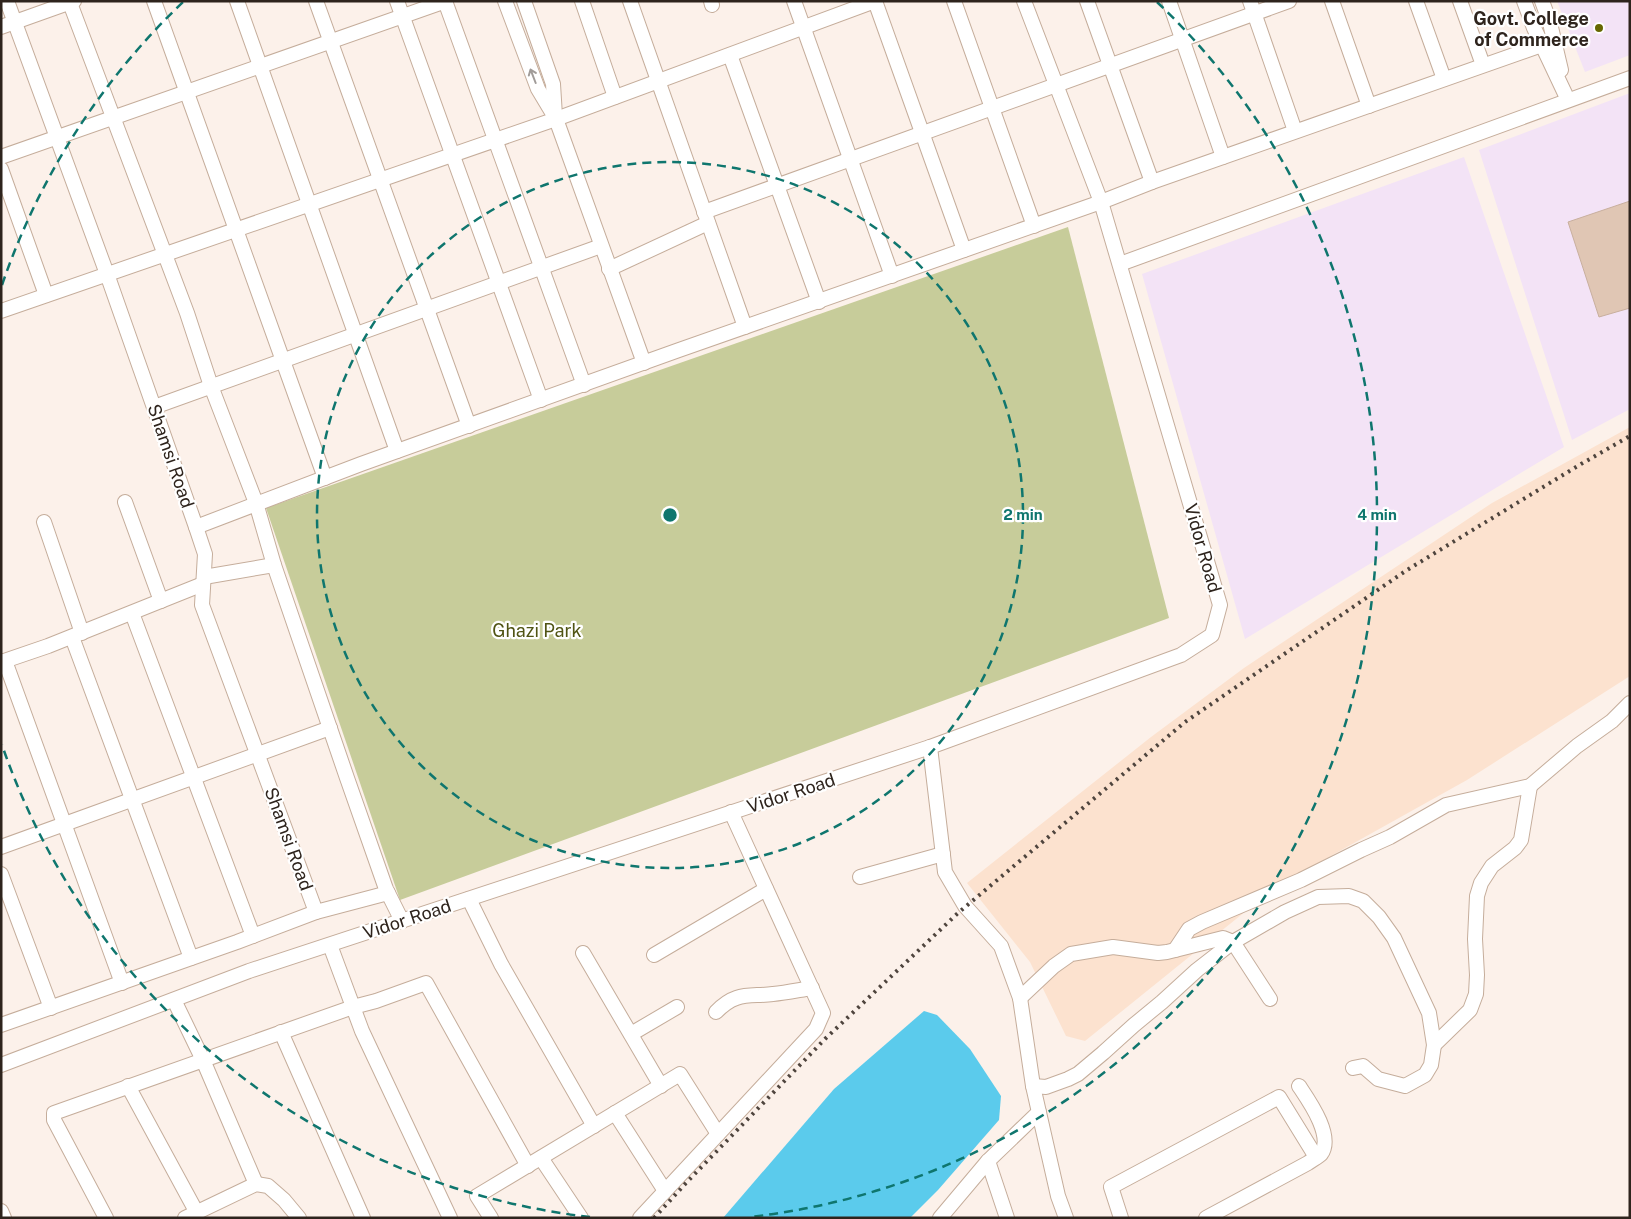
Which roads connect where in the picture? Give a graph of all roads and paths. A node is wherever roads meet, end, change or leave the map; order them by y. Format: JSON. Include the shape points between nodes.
{"nodes":[{"id":1,"x":8,"y":1,"type":"edge"},
{"id":2,"x":154,"y":1,"type":"edge"},
{"id":3,"x":237,"y":1,"type":"edge"},
{"id":4,"x":316,"y":1,"type":"edge"},
{"id":5,"x":397,"y":1,"type":"edge"},
{"id":6,"x":445,"y":1,"type":"edge"},
{"id":7,"x":504,"y":1,"type":"edge"},
{"id":8,"x":524,"y":1,"type":"edge"},
{"id":9,"x":582,"y":1,"type":"edge"},
{"id":10,"x":630,"y":1,"type":"edge"},
{"id":11,"x":794,"y":1,"type":"edge"},
{"id":12,"x":875,"y":1,"type":"edge"},
{"id":13,"x":954,"y":1,"type":"edge"},
{"id":14,"x":1024,"y":1,"type":"edge"},
{"id":15,"x":1087,"y":1,"type":"edge"},
{"id":16,"x":1169,"y":1,"type":"edge"},
{"id":17,"x":1290,"y":1,"type":"edge"},
{"id":18,"x":1332,"y":1,"type":"edge"},
{"id":19,"x":1416,"y":1,"type":"edge"},
{"id":20,"x":1460,"y":1,"type":"edge"},
{"id":21,"x":1524,"y":1,"type":"edge"},
{"id":22,"x":1542,"y":1,"type":"edge"},
{"id":23,"x":72,"y":2,"type":"edge"},
{"id":24,"x":1252,"y":8,"type":"edge"},
{"id":25,"x":402,"y":16,"type":"junction"},
{"id":26,"x":15,"y":22,"type":"junction"},
{"id":27,"x":1,"y":27,"type":"edge"},
{"id":28,"x":803,"y":28,"type":"junction"},
{"id":29,"x":1182,"y":40,"type":"junction"},
{"id":30,"x":331,"y":41,"type":"junction"},
{"id":31,"x":1542,"y":45,"type":"junction"},
{"id":32,"x":730,"y":55,"type":"junction"},
{"id":33,"x":260,"y":66,"type":"junction"},
{"id":34,"x":1110,"y":66,"type":"junction"},
{"id":35,"x":1482,"y":66,"type":"junction"},
{"id":36,"x":1630,"y":78,"type":"edge"},
{"id":37,"x":1444,"y":79,"type":"junction"},
{"id":38,"x":658,"y":82,"type":"junction"},
{"id":39,"x":1056,"y":86,"type":"junction"},
{"id":40,"x":187,"y":92,"type":"junction"},
{"id":41,"x":616,"y":97,"type":"junction"},
{"id":42,"x":1568,"y":100,"type":"junction"},
{"id":43,"x":1369,"y":106,"type":"junction"},
{"id":44,"x":992,"y":108,"type":"junction"},
{"id":45,"x":113,"y":118,"type":"junction"},
{"id":46,"x":556,"y":119,"type":"junction"},
{"id":47,"x":1295,"y":132,"type":"junction"},
{"id":48,"x":922,"y":134,"type":"junction"},
{"id":49,"x":57,"y":137,"type":"junction"},
{"id":50,"x":495,"y":140,"type":"junction"},
{"id":51,"x":452,"y":155,"type":"junction"},
{"id":52,"x":1,"y":157,"type":"edge"},
{"id":53,"x":1223,"y":157,"type":"junction"},
{"id":54,"x":850,"y":160,"type":"junction"},
{"id":55,"x":1,"y":169,"type":"edge"},
{"id":56,"x":380,"y":180,"type":"junction"},
{"id":57,"x":1152,"y":182,"type":"junction"},
{"id":58,"x":777,"y":186,"type":"junction"},
{"id":59,"x":1101,"y":202,"type":"junction"},
{"id":60,"x":309,"y":204,"type":"junction"},
{"id":61,"x":706,"y":218,"type":"junction"},
{"id":62,"x":1034,"y":226,"type":"junction"},
{"id":63,"x":236,"y":229,"type":"junction"},
{"id":64,"x":601,"y":246,"type":"junction"},
{"id":65,"x":964,"y":250,"type":"junction"},
{"id":66,"x":164,"y":254,"type":"junction"},
{"id":67,"x":1120,"y":264,"type":"junction"},
{"id":68,"x":541,"y":267,"type":"junction"},
{"id":69,"x":609,"y":269,"type":"junction"},
{"id":70,"x":107,"y":274,"type":"junction"},
{"id":71,"x":892,"y":276,"type":"junction"},
{"id":72,"x":498,"y":282,"type":"junction"},
{"id":73,"x":46,"y":295,"type":"junction"},
{"id":74,"x":819,"y":302,"type":"junction"},
{"id":75,"x":427,"y":308,"type":"junction"},
{"id":76,"x":1,"y":311,"type":"edge"},
{"id":77,"x":745,"y":327,"type":"junction"},
{"id":78,"x":356,"y":334,"type":"junction"},
{"id":79,"x":283,"y":360,"type":"junction"},
{"id":80,"x":644,"y":363,"type":"junction"},
{"id":81,"x":584,"y":385,"type":"junction"},
{"id":82,"x":211,"y":386,"type":"junction"},
{"id":83,"x":541,"y":400,"type":"junction"},
{"id":84,"x":154,"y":407,"type":"junction"},
{"id":85,"x":469,"y":426,"type":"junction"},
{"id":86,"x":398,"y":451,"type":"junction"},
{"id":87,"x":325,"y":478,"type":"junction"},
{"id":88,"x":125,"y":502,"type":"dead end"},
{"id":89,"x":256,"y":503,"type":"junction"},
{"id":90,"x":44,"y":522,"type":"dead end"},
{"id":91,"x":196,"y":527,"type":"junction"},
{"id":92,"x":274,"y":565,"type":"junction"},
{"id":93,"x":204,"y":581,"type":"junction"},
{"id":94,"x":161,"y":601,"type":"junction"},
{"id":95,"x":132,"y":612,"type":"junction"},
{"id":96,"x":77,"y":635,"type":"junction"},
{"id":97,"x":3,"y":662,"type":"edge"},
{"id":98,"x":1630,"y":703,"type":"edge"},
{"id":99,"x":330,"y":728,"type":"junction"},
{"id":100,"x":930,"y":747,"type":"junction"},
{"id":101,"x":257,"y":755,"type":"junction"},
{"id":102,"x":194,"y":778,"type":"junction"},
{"id":103,"x":1530,"y":786,"type":"junction"},
{"id":104,"x":132,"y":800,"type":"junction"},
{"id":105,"x":731,"y":812,"type":"junction"},
{"id":106,"x":64,"y":824,"type":"junction"},
{"id":107,"x":1,"y":847,"type":"edge"},
{"id":108,"x":943,"y":854,"type":"junction"},
{"id":109,"x":1,"y":874,"type":"edge"},
{"id":110,"x":860,"y":876,"type":"dead end"},
{"id":111,"x":766,"y":889,"type":"junction"},
{"id":112,"x":388,"y":893,"type":"junction"},
{"id":113,"x":469,"y":899,"type":"junction"},
{"id":114,"x":316,"y":912,"type":"junction"},
{"id":115,"x":402,"y":921,"type":"junction"},
{"id":116,"x":253,"y":936,"type":"junction"},
{"id":117,"x":1233,"y":942,"type":"junction"},
{"id":118,"x":330,"y":945,"type":"junction"},
{"id":119,"x":1175,"y":950,"type":"junction"},
{"id":120,"x":583,"y":953,"type":"dead end"},
{"id":121,"x":654,"y":955,"type":"dead end"},
{"id":122,"x":191,"y":958,"type":"junction"},
{"id":123,"x":122,"y":983,"type":"junction"},
{"id":124,"x":812,"y":988,"type":"junction"},
{"id":125,"x":1020,"y":998,"type":"junction"},
{"id":126,"x":1270,"y":999,"type":"dead end"},
{"id":127,"x":174,"y":1000,"type":"junction"},
{"id":128,"x":353,"y":1007,"type":"junction"},
{"id":129,"x":677,"y":1007,"type":"dead end"},
{"id":130,"x":51,"y":1008,"type":"junction"},
{"id":131,"x":716,"y":1012,"type":"dead end"},
{"id":132,"x":1,"y":1026,"type":"edge"},
{"id":133,"x":281,"y":1032,"type":"junction"},
{"id":134,"x":631,"y":1034,"type":"junction"},
{"id":135,"x":1434,"y":1045,"type":"junction"},
{"id":136,"x":203,"y":1060,"type":"junction"},
{"id":137,"x":1,"y":1065,"type":"edge"},
{"id":138,"x":1353,"y":1068,"type":"dead end"},
{"id":139,"x":128,"y":1086,"type":"junction"},
{"id":140,"x":661,"y":1086,"type":"junction"},
{"id":141,"x":1033,"y":1086,"type":"junction"},
{"id":142,"x":1299,"y":1086,"type":"dead end"},
{"id":143,"x":1039,"y":1112,"type":"junction"},
{"id":144,"x":615,"y":1113,"type":"junction"},
{"id":145,"x":594,"y":1126,"type":"junction"},
{"id":146,"x":718,"y":1134,"type":"junction"},
{"id":147,"x":1316,"y":1157,"type":"junction"},
{"id":148,"x":541,"y":1158,"type":"junction"},
{"id":149,"x":988,"y":1162,"type":"junction"},
{"id":150,"x":528,"y":1166,"type":"junction"},
{"id":151,"x":256,"y":1184,"type":"junction"},
{"id":152,"x":665,"y":1191,"type":"junction"},
{"id":153,"x":1,"y":1211,"type":"edge"},
{"id":154,"x":191,"y":1215,"type":"edge"},
{"id":155,"x":4,"y":1218,"type":"edge"},
{"id":156,"x":106,"y":1218,"type":"edge"},
{"id":157,"x":299,"y":1218,"type":"edge"},
{"id":158,"x":363,"y":1218,"type":"edge"},
{"id":159,"x":450,"y":1218,"type":"edge"},
{"id":160,"x":491,"y":1218,"type":"edge"},
{"id":161,"x":581,"y":1218,"type":"edge"},
{"id":162,"x":640,"y":1218,"type":"edge"},
{"id":163,"x":940,"y":1218,"type":"edge"},
{"id":164,"x":1007,"y":1218,"type":"edge"},
{"id":165,"x":1066,"y":1218,"type":"edge"},
{"id":166,"x":1121,"y":1218,"type":"edge"},
{"id":167,"x":1206,"y":1218,"type":"edge"}],
"edges":[{"from":1,"to":26,"type":"street","name":"Shamsi Road"},
{"from":2,"to":40,"type":"street"},
{"from":3,"to":33,"type":"street"},
{"from":4,"to":30,"type":"street"},
{"from":5,"to":25,"type":"street"},
{"from":6,"to":25,"type":"street"},
{"from":6,"to":50,"type":"street"},
{"from":46,"to":7,"type":"street","one_way":true,"via":[[538,89]]},
{"from":8,"to":46,"type":"street","via":[[553,84]]},
{"from":9,"to":41,"type":"street"},
{"from":10,"to":38,"type":"street"},
{"from":11,"to":28,"type":"street"},
{"from":12,"to":28,"type":"street"},
{"from":12,"to":48,"type":"street"},
{"from":13,"to":44,"type":"street"},
{"from":14,"to":39,"type":"street","name":"Vidor Road"},
{"from":15,"to":34,"type":"street"},
{"from":16,"to":29,"type":"street"},
{"from":17,"to":24,"type":"street"},
{"from":18,"to":43,"type":"street"},
{"from":19,"to":37,"type":"street"},
{"from":20,"to":35,"type":"street"},
{"from":21,"to":31,"type":"street"},
{"from":22,"to":42,"type":"street"},
{"from":23,"to":26,"type":"street"},
{"from":23,"to":45,"type":"street"},
{"from":24,"to":29,"type":"street"},
{"from":24,"to":47,"type":"street"},
{"from":25,"to":30,"type":"street"},
{"from":25,"to":51,"type":"street"},
{"from":26,"to":27,"type":"street"},
{"from":26,"to":49,"type":"street","name":"Shamsi Road"},
{"from":28,"to":32,"type":"street"},
{"from":28,"to":54,"type":"street"},
{"from":29,"to":34,"type":"street"},
{"from":29,"to":53,"type":"street"},
{"from":30,"to":33,"type":"street"},
{"from":30,"to":56,"type":"street"},
{"from":31,"to":35,"type":"street"},
{"from":31,"to":42,"type":"street"},
{"from":32,"to":38,"type":"street"},
{"from":32,"to":58,"type":"street"},
{"from":33,"to":40,"type":"street"},
{"from":33,"to":60,"type":"street"},
{"from":34,"to":39,"type":"street"},
{"from":34,"to":57,"type":"street"},
{"from":35,"to":37,"type":"street"},
{"from":36,"to":42,"type":"street"},
{"from":37,"to":43,"type":"street"},
{"from":38,"to":41,"type":"street"},
{"from":38,"to":61,"type":"street"},
{"from":39,"to":44,"type":"street"},
{"from":39,"to":59,"type":"street","name":"Vidor Road"},
{"from":40,"to":45,"type":"street"},
{"from":40,"to":63,"type":"street"},
{"from":41,"to":46,"type":"street"},
{"from":42,"to":67,"type":"street"},
{"from":43,"to":47,"type":"street"},
{"from":44,"to":48,"type":"street"},
{"from":44,"to":62,"type":"street"},
{"from":45,"to":49,"type":"street"},
{"from":45,"to":66,"type":"street"},
{"from":46,"to":50,"type":"street"},
{"from":46,"to":64,"type":"street"},
{"from":47,"to":53,"type":"street"},
{"from":48,"to":54,"type":"street"},
{"from":48,"to":65,"type":"street"},
{"from":49,"to":52,"type":"street"},
{"from":49,"to":70,"type":"street","name":"Shamsi Road"},
{"from":50,"to":51,"type":"street"},
{"from":50,"to":68,"type":"street"},
{"from":51,"to":56,"type":"street"},
{"from":51,"to":72,"type":"street"},
{"from":53,"to":57,"type":"street"},
{"from":54,"to":58,"type":"street"},
{"from":54,"to":71,"type":"street"},
{"from":55,"to":73,"type":"street"},
{"from":56,"to":60,"type":"street"},
{"from":56,"to":75,"type":"street"},
{"from":57,"to":59,"type":"street"},
{"from":58,"to":61,"type":"street"},
{"from":58,"to":74,"type":"street"},
{"from":59,"to":62,"type":"street"},
{"from":59,"to":67,"type":"street","name":"Vidor Road"},
{"from":60,"to":63,"type":"street"},
{"from":60,"to":78,"type":"street"},
{"from":61,"to":69,"type":"street"},
{"from":61,"to":77,"type":"street"},
{"from":62,"to":65,"type":"street"},
{"from":63,"to":66,"type":"street"},
{"from":63,"to":79,"type":"street"},
{"from":64,"to":68,"type":"street"},
{"from":64,"to":69,"type":"street"},
{"from":65,"to":71,"type":"street"},
{"from":66,"to":70,"type":"street"},
{"from":66,"to":82,"type":"street"},
{"from":67,"to":100,"type":"street","name":"Vidor Road","via":[[1220,605],[1212,635],[1182,655]]},
{"from":68,"to":72,"type":"street"},
{"from":68,"to":81,"type":"street"},
{"from":69,"to":80,"type":"street"},
{"from":70,"to":73,"type":"street"},
{"from":70,"to":84,"type":"street","name":"Shamsi Road"},
{"from":71,"to":74,"type":"street"},
{"from":72,"to":75,"type":"street"},
{"from":72,"to":83,"type":"street"},
{"from":73,"to":76,"type":"street"},
{"from":74,"to":77,"type":"street"},
{"from":75,"to":78,"type":"street"},
{"from":75,"to":85,"type":"street"},
{"from":77,"to":80,"type":"street"},
{"from":78,"to":79,"type":"street"},
{"from":78,"to":86,"type":"street"},
{"from":79,"to":82,"type":"street"},
{"from":79,"to":87,"type":"street"},
{"from":80,"to":81,"type":"street"},
{"from":81,"to":83,"type":"street"},
{"from":82,"to":84,"type":"street"},
{"from":82,"to":89,"type":"street"},
{"from":83,"to":85,"type":"street"},
{"from":84,"to":91,"type":"street","name":"Shamsi Road"},
{"from":85,"to":86,"type":"street"},
{"from":86,"to":87,"type":"street"},
{"from":87,"to":89,"type":"street"},
{"from":88,"to":94,"type":"street"},
{"from":89,"to":91,"type":"street"},
{"from":89,"to":92,"type":"street"},
{"from":90,"to":96,"type":"street"},
{"from":91,"to":93,"type":"street","name":"Shamsi Road","via":[[205,554]]},
{"from":92,"to":93,"type":"street"},
{"from":92,"to":99,"type":"street"},
{"from":93,"to":94,"type":"street"},
{"from":93,"to":101,"type":"street","name":"Shamsi Road","via":[[202,606]]},
{"from":94,"to":95,"type":"street"},
{"from":95,"to":96,"type":"street"},
{"from":95,"to":102,"type":"street"},
{"from":96,"to":97,"type":"street"},
{"from":96,"to":104,"type":"street"},
{"from":97,"to":106,"type":"street"},
{"from":98,"to":103,"type":"street"},
{"from":99,"to":101,"type":"street"},
{"from":99,"to":112,"type":"street"},
{"from":100,"to":105,"type":"street","name":"Vidor Road"},
{"from":100,"to":108,"type":"street"},
{"from":101,"to":102,"type":"street"},
{"from":101,"to":114,"type":"street","name":"Shamsi Road"},
{"from":102,"to":104,"type":"street"},
{"from":102,"to":116,"type":"street"},
{"from":103,"to":119,"type":"street","via":[[1446,805],[1390,838],[1202,922],[1189,929]]},
{"from":103,"to":135,"type":"street","via":[[1521,840],[1492,866],[1481,883],[1475,939],[1476,994],[1470,1010]]},
{"from":104,"to":106,"type":"street"},
{"from":104,"to":122,"type":"street"},
{"from":105,"to":111,"type":"street"},
{"from":105,"to":113,"type":"street","name":"Vidor Road"},
{"from":106,"to":107,"type":"street"},
{"from":106,"to":123,"type":"street"},
{"from":108,"to":110,"type":"street"},
{"from":108,"to":125,"type":"street","via":[[945,872],[966,906],[1001,946]]},
{"from":109,"to":130,"type":"street"},
{"from":111,"to":121,"type":"street"},
{"from":111,"to":124,"type":"street"},
{"from":112,"to":114,"type":"street"},
{"from":112,"to":115,"type":"street"},
{"from":113,"to":115,"type":"street","name":"Vidor Road"},
{"from":113,"to":145,"type":"street"},
{"from":114,"to":116,"type":"street"},
{"from":115,"to":118,"type":"street","name":"Vidor Road"},
{"from":116,"to":122,"type":"street"},
{"from":117,"to":119,"type":"street","via":[[1223,938]]},
{"from":117,"to":126,"type":"street"},
{"from":117,"to":135,"type":"street","via":[[1318,897],[1349,896],[1363,901],[1394,938],[1429,1013]]},
{"from":117,"to":141,"type":"street","via":[[1078,1074],[1046,1087]]},
{"from":118,"to":127,"type":"street","name":"Vidor Road"},
{"from":118,"to":128,"type":"street"},
{"from":119,"to":125,"type":"street","via":[[1158,953],[1113,947],[1071,954]]},
{"from":120,"to":134,"type":"street"},
{"from":122,"to":123,"type":"street"},
{"from":123,"to":130,"type":"street"},
{"from":124,"to":131,"type":"street","via":[[744,995],[724,1004]]},
{"from":124,"to":146,"type":"street","via":[[823,1013],[816,1029]]},
{"from":125,"to":141,"type":"street"},
{"from":127,"to":136,"type":"street"},
{"from":127,"to":137,"type":"street","name":"Vidor Road"},
{"from":128,"to":133,"type":"street"},
{"from":128,"to":150,"type":"street","via":[[426,982]]},
{"from":128,"to":159,"type":"street"},
{"from":129,"to":134,"type":"street"},
{"from":130,"to":132,"type":"street"},
{"from":133,"to":136,"type":"street"},
{"from":133,"to":158,"type":"street"},
{"from":134,"to":140,"type":"street"},
{"from":135,"to":138,"type":"street","via":[[1431,1064],[1425,1075],[1405,1086],[1378,1079],[1363,1066]]},
{"from":136,"to":139,"type":"street"},
{"from":136,"to":151,"type":"street"},
{"from":139,"to":154,"type":"street"},
{"from":139,"to":156,"type":"street","via":[[54,1113],[54,1120]]},
{"from":140,"to":144,"type":"street"},
{"from":140,"to":146,"type":"street","via":[[680,1074]]},
{"from":141,"to":143,"type":"street"},
{"from":142,"to":147,"type":"street","via":[[1324,1133],[1321,1153]]},
{"from":143,"to":149,"type":"street"},
{"from":143,"to":165,"type":"street"},
{"from":144,"to":145,"type":"street"},
{"from":144,"to":152,"type":"street"},
{"from":145,"to":148,"type":"street"},
{"from":146,"to":152,"type":"street"},
{"from":147,"to":166,"type":"street","via":[[1279,1097],[1111,1187]]},
{"from":147,"to":167,"type":"street"},
{"from":148,"to":150,"type":"street"},
{"from":148,"to":161,"type":"street"},
{"from":149,"to":163,"type":"street"},
{"from":149,"to":164,"type":"street"},
{"from":150,"to":160,"type":"street","via":[[477,1196]]},
{"from":151,"to":154,"type":"street"},
{"from":151,"to":157,"type":"street","via":[[268,1186]]},
{"from":152,"to":162,"type":"street"},
{"from":153,"to":155,"type":"street"}]}
